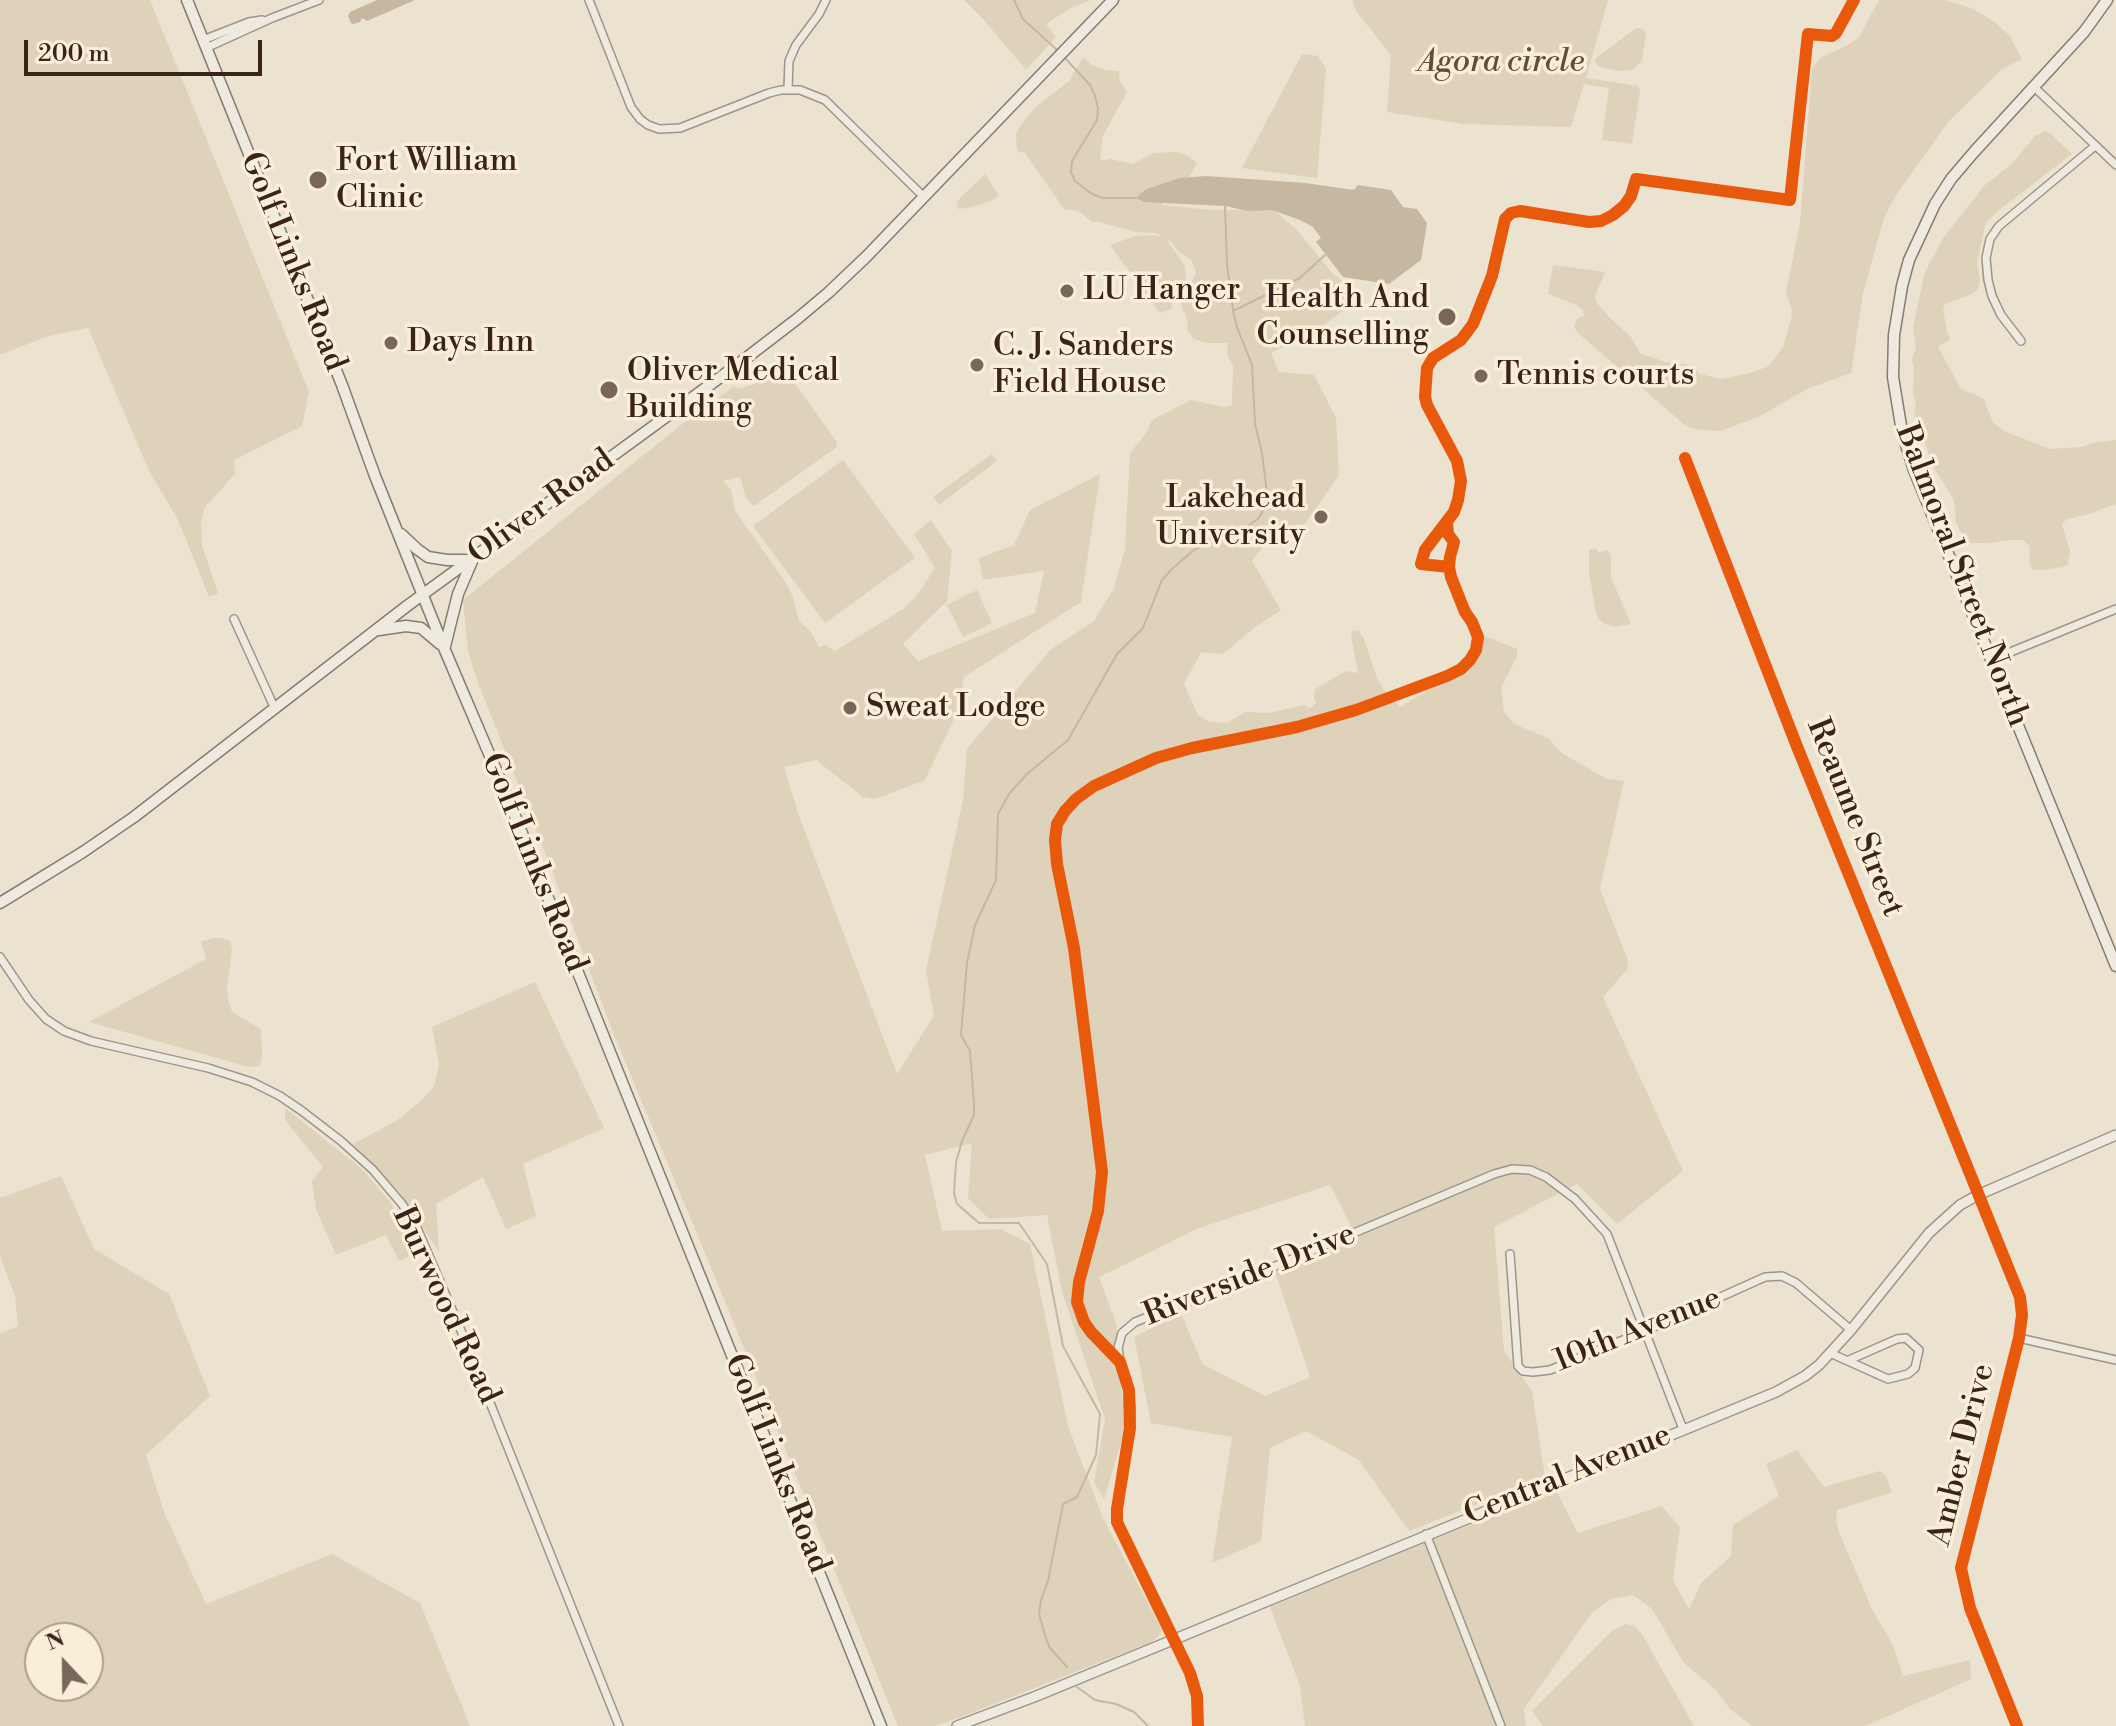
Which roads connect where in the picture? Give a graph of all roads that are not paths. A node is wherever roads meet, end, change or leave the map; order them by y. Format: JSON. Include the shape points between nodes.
{"nodes":[{"id":1,"x":187,"y":0,"type":"edge"},
{"id":2,"x":319,"y":0,"type":"edge"},
{"id":3,"x":589,"y":0,"type":"edge"},
{"id":4,"x":826,"y":0,"type":"edge"},
{"id":5,"x":1113,"y":0,"type":"edge"},
{"id":6,"x":2107,"y":0,"type":"edge"},
{"id":7,"x":204,"y":44,"type":"junction"},
{"id":8,"x":2033,"y":86,"type":"junction"},
{"id":9,"x":788,"y":89,"type":"junction"},
{"id":10,"x":2095,"y":146,"type":"junction"},
{"id":11,"x":2116,"y":165,"type":"edge"},
{"id":12,"x":924,"y":197,"type":"junction"},
{"id":13,"x":2021,"y":341,"type":"dead end"},
{"id":14,"x":1685,"y":458,"type":"dead end"},
{"id":15,"x":397,"y":530,"type":"junction"},
{"id":16,"x":472,"y":558,"type":"junction"},
{"id":17,"x":423,"y":595,"type":"junction"},
{"id":18,"x":2116,"y":609,"type":"edge"},
{"id":19,"x":234,"y":619,"type":"dead end"},
{"id":20,"x":376,"y":631,"type":"junction"},
{"id":21,"x":444,"y":648,"type":"junction"},
{"id":22,"x":1991,"y":660,"type":"junction"},
{"id":23,"x":275,"y":709,"type":"junction"},
{"id":24,"x":0,"y":903,"type":"edge"},
{"id":25,"x":0,"y":957,"type":"edge"},
{"id":26,"x":2116,"y":966,"type":"edge"},
{"id":27,"x":2116,"y":1135,"type":"edge"},
{"id":28,"x":1978,"y":1195,"type":"junction"},
{"id":29,"x":1510,"y":1254,"type":"dead end"},
{"id":30,"x":1851,"y":1330,"type":"junction"},
{"id":31,"x":1645,"y":1331,"type":"junction"},
{"id":32,"x":2019,"y":1338,"type":"junction"},
{"id":33,"x":1830,"y":1353,"type":"junction"},
{"id":34,"x":1849,"y":1360,"type":"junction"},
{"id":35,"x":2116,"y":1360,"type":"edge"},
{"id":36,"x":1683,"y":1429,"type":"junction"},
{"id":37,"x":1426,"y":1534,"type":"junction"},
{"id":38,"x":1172,"y":1639,"type":"junction"},
{"id":39,"x":619,"y":1726,"type":"edge"},
{"id":40,"x":881,"y":1726,"type":"edge"},
{"id":41,"x":957,"y":1726,"type":"edge"},
{"id":42,"x":1198,"y":1726,"type":"edge"},
{"id":43,"x":1501,"y":1726,"type":"edge"},
{"id":44,"x":2017,"y":1726,"type":"edge"}],
"edges":[{"from":1,"to":7,"type":"main road","name":"Golf Links Road"},
{"from":2,"to":7,"type":"street","via":[[249,22]]},
{"from":3,"to":9,"type":"street","via":[[631,107],[648,125],[680,128]]},
{"from":4,"to":9,"type":"street","via":[[789,61]]},
{"from":5,"to":12,"type":"main road","name":"Oliver Road"},
{"from":6,"to":8,"type":"main road","name":"Balmoral Street North"},
{"from":7,"to":15,"type":"main road","name":"Golf Links Road"},
{"from":8,"to":10,"type":"street"},
{"from":8,"to":22,"type":"main road","name":"Balmoral Street North","via":[[1935,204],[1909,260],[1894,335],[1893,377],[1902,432]]},
{"from":9,"to":12,"type":"street","via":[[825,100]]},
{"from":10,"to":11,"type":"street"},
{"from":10,"to":13,"type":"street","via":[[1990,239],[1986,264],[1992,296]]},
{"from":12,"to":16,"type":"main road","name":"Oliver Road","via":[[797,319]]},
{"from":14,"to":28,"type":"street","name":"Reaume Street"},
{"from":15,"to":16,"type":"main road","via":[[428,557]]},
{"from":15,"to":17,"type":"main road","name":"Golf Links Road"},
{"from":16,"to":17,"type":"main road","name":"Oliver Road"},
{"from":16,"to":21,"type":"main road"},
{"from":17,"to":20,"type":"main road","name":"Oliver Road"},
{"from":17,"to":21,"type":"main road","name":"Golf Links Road"},
{"from":18,"to":22,"type":"street"},
{"from":19,"to":23,"type":"street"},
{"from":20,"to":21,"type":"main road","via":[[421,628]]},
{"from":20,"to":23,"type":"main road","name":"Oliver Road"},
{"from":21,"to":40,"type":"main road","name":"Golf Links Road"},
{"from":22,"to":26,"type":"main road","name":"Balmoral Street North"},
{"from":23,"to":24,"type":"main road","name":"Oliver Road","via":[[134,817]]},
{"from":25,"to":39,"type":"street","name":"Burwood Road","via":[[29,1000],[64,1031],[252,1082],[341,1141],[402,1204],[465,1340]]},
{"from":27,"to":28,"type":"street","name":"Central Avenue"},
{"from":28,"to":30,"type":"street","name":"Central Avenue","via":[[1929,1233]]},
{"from":28,"to":32,"type":"street","name":"Amber Drive","via":[[2020,1297]]},
{"from":29,"to":31,"type":"street","name":"10th Avenue","via":[[1518,1366],[1523,1371],[1550,1370]]},
{"from":30,"to":31,"type":"street","name":"10th Avenue","via":[[1782,1276],[1765,1277]]},
{"from":30,"to":33,"type":"street","name":"Central Avenue"},
{"from":31,"to":36,"type":"street","name":"Riverside Drive"},
{"from":31,"to":38,"type":"street","name":"Riverside Drive","via":[[1607,1234],[1546,1177],[1512,1169],[1135,1322],[1122,1333],[1118,1348],[1131,1408],[1116,1516]]},
{"from":32,"to":35,"type":"street"},
{"from":32,"to":44,"type":"street","name":"Amber Drive","via":[[1961,1568],[1970,1608]]},
{"from":33,"to":34,"type":"street"},
{"from":33,"to":36,"type":"street","name":"Central Avenue","via":[[1783,1388]]},
{"from":34,"to":34,"type":"street","via":[[1888,1379],[1915,1368],[1919,1350],[1906,1338],[1897,1339]]},
{"from":36,"to":37,"type":"street","name":"Central Avenue"},
{"from":37,"to":38,"type":"street","name":"Central Avenue"},
{"from":37,"to":43,"type":"street"},
{"from":38,"to":41,"type":"street","name":"Central Avenue"},
{"from":38,"to":42,"type":"street","name":"Riverside Drive","via":[[1197,1696]]}]}
